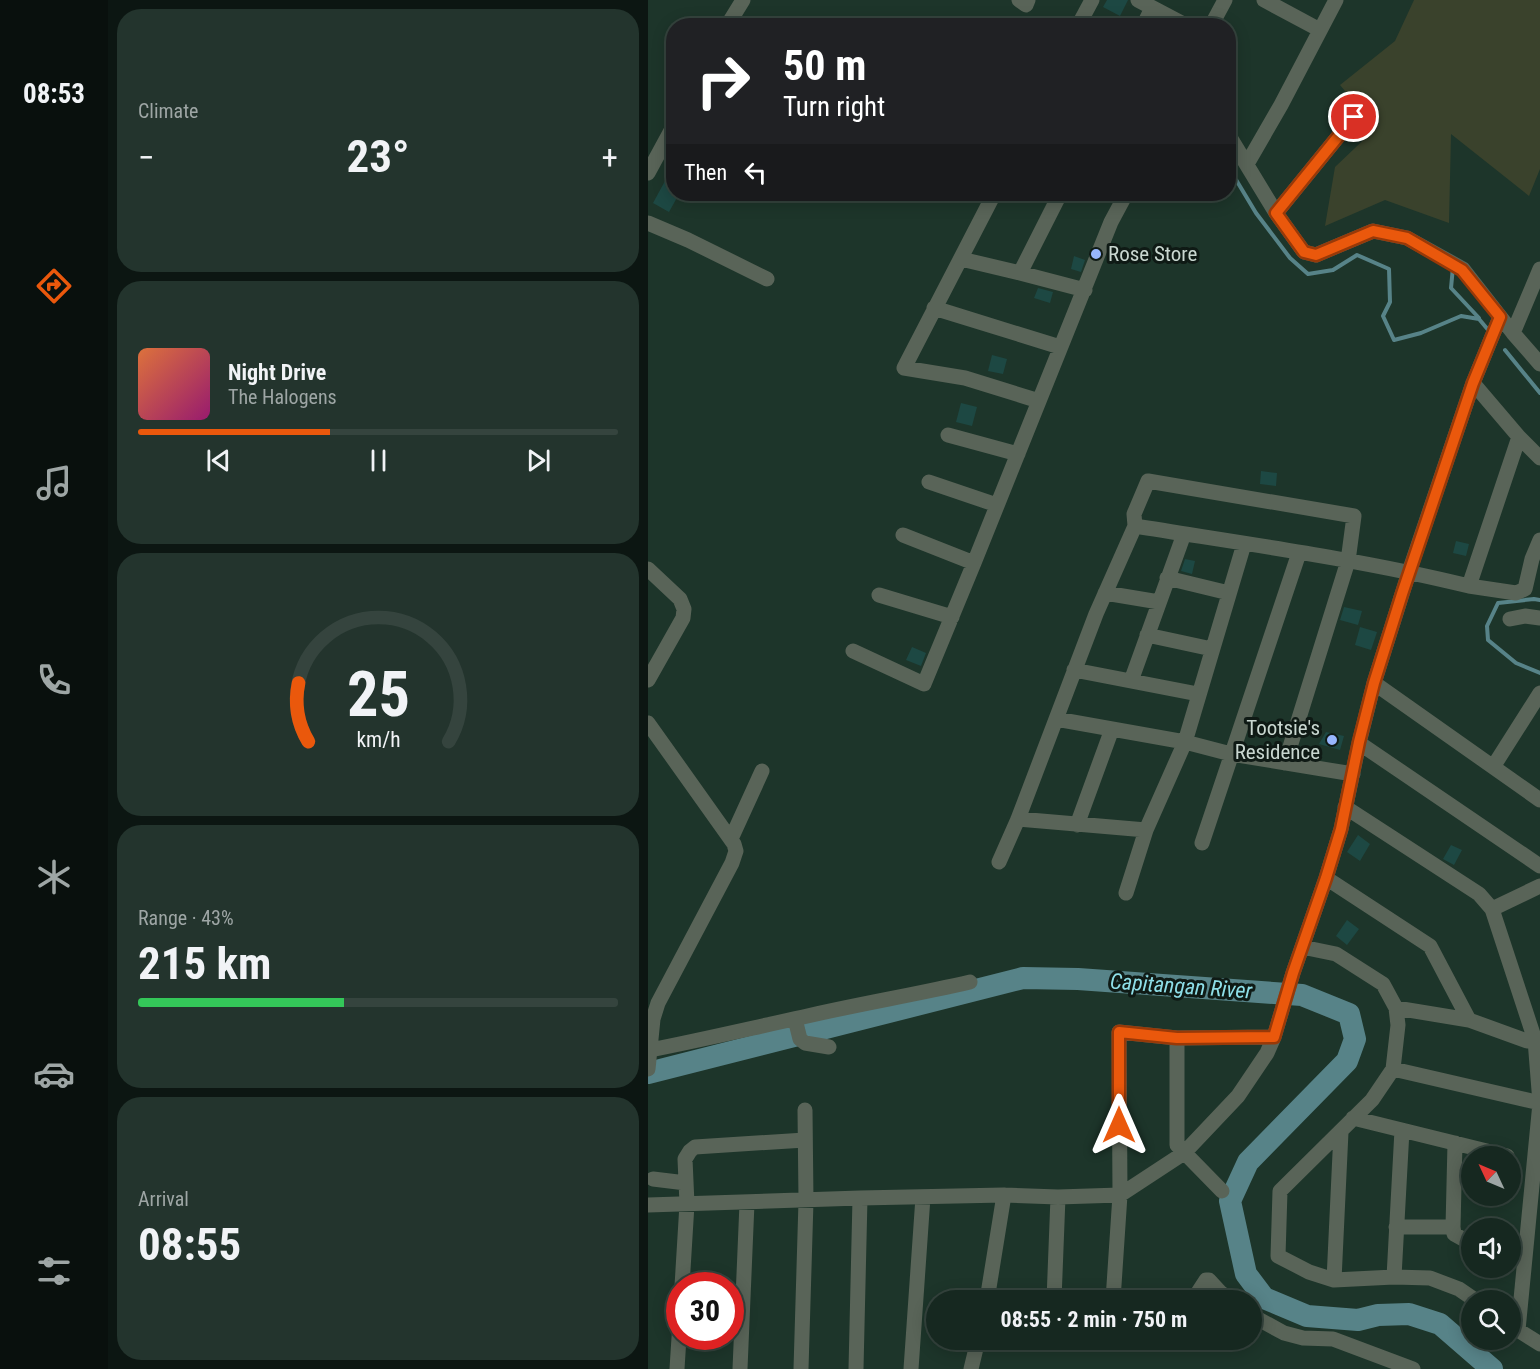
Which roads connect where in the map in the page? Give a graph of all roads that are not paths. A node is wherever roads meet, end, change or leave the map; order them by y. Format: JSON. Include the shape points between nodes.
{"nodes":[{"id":1,"x":743,"y":0,"type":"edge"},
{"id":2,"x":1019,"y":0,"type":"edge"},
{"id":3,"x":1028,"y":0,"type":"edge"},
{"id":4,"x":1092,"y":0,"type":"edge"},
{"id":5,"x":1138,"y":0,"type":"edge"},
{"id":6,"x":1225,"y":0,"type":"edge"},
{"id":7,"x":1264,"y":0,"type":"edge"},
{"id":8,"x":1336,"y":0,"type":"edge"},
{"id":9,"x":1291,"y":6,"type":"edge"},
{"id":10,"x":1152,"y":8,"type":"junction"},
{"id":11,"x":732,"y":18,"type":"edge"},
{"id":12,"x":1082,"y":18,"type":"edge"},
{"id":13,"x":1147,"y":18,"type":"edge"},
{"id":14,"x":1171,"y":18,"type":"edge"},
{"id":15,"x":1215,"y":18,"type":"edge"},
{"id":16,"x":1320,"y":30,"type":"junction"},
{"id":17,"x":1354,"y":117,"type":"dead end"},
{"id":18,"x":666,"y":140,"type":"edge"},
{"id":19,"x":1236,"y":147,"type":"edge"},
{"id":20,"x":1247,"y":164,"type":"junction"},
{"id":21,"x":648,"y":173,"type":"edge"},
{"id":22,"x":990,"y":201,"type":"edge"},
{"id":23,"x":1056,"y":201,"type":"edge"},
{"id":24,"x":1122,"y":201,"type":"edge"},
{"id":25,"x":1276,"y":213,"type":"junction"},
{"id":26,"x":648,"y":223,"type":"edge"},
{"id":27,"x":961,"y":259,"type":"junction"},
{"id":28,"x":1540,"y":269,"type":"edge"},
{"id":29,"x":1020,"y":273,"type":"junction"},
{"id":30,"x":767,"y":279,"type":"dead end"},
{"id":31,"x":1085,"y":290,"type":"junction"},
{"id":32,"x":934,"y":308,"type":"junction"},
{"id":33,"x":1500,"y":317,"type":"junction"},
{"id":34,"x":1513,"y":333,"type":"junction"},
{"id":35,"x":1060,"y":347,"type":"junction"},
{"id":36,"x":1540,"y":364,"type":"edge"},
{"id":37,"x":1473,"y":383,"type":"junction"},
{"id":38,"x":1039,"y":401,"type":"junction"},
{"id":39,"x":948,"y":435,"type":"dead end"},
{"id":40,"x":1519,"y":437,"type":"junction"},
{"id":41,"x":1018,"y":454,"type":"junction"},
{"id":42,"x":1540,"y":458,"type":"edge"},
{"id":43,"x":929,"y":482,"type":"dead end"},
{"id":44,"x":997,"y":505,"type":"junction"},
{"id":45,"x":1135,"y":526,"type":"junction"},
{"id":46,"x":1184,"y":534,"type":"junction"},
{"id":47,"x":903,"y":535,"type":"dead end"},
{"id":48,"x":1540,"y":540,"type":"edge"},
{"id":49,"x":1244,"y":544,"type":"junction"},
{"id":50,"x":1299,"y":553,"type":"junction"},
{"id":51,"x":1536,"y":560,"type":"edge"},
{"id":52,"x":1348,"y":561,"type":"junction"},
{"id":53,"x":974,"y":563,"type":"junction"},
{"id":54,"x":648,"y":569,"type":"edge"},
{"id":55,"x":1409,"y":572,"type":"junction"},
{"id":56,"x":1167,"y":578,"type":"junction"},
{"id":57,"x":1469,"y":586,"type":"junction"},
{"id":58,"x":1105,"y":593,"type":"junction"},
{"id":59,"x":1229,"y":593,"type":"junction"},
{"id":60,"x":879,"y":595,"type":"dead end"},
{"id":61,"x":1159,"y":602,"type":"junction"},
{"id":62,"x":952,"y":618,"type":"junction"},
{"id":63,"x":1540,"y":618,"type":"edge"},
{"id":64,"x":1510,"y":619,"type":"dead end"},
{"id":65,"x":1148,"y":635,"type":"junction"},
{"id":66,"x":1212,"y":649,"type":"junction"},
{"id":67,"x":853,"y":651,"type":"dead end"},
{"id":68,"x":1074,"y":670,"type":"junction"},
{"id":69,"x":648,"y":680,"type":"edge"},
{"id":70,"x":1131,"y":681,"type":"junction"},
{"id":71,"x":1374,"y":683,"type":"junction"},
{"id":72,"x":1540,"y":693,"type":"edge"},
{"id":73,"x":1198,"y":694,"type":"junction"},
{"id":74,"x":1056,"y":719,"type":"junction"},
{"id":75,"x":648,"y":723,"type":"edge"},
{"id":76,"x":1112,"y":729,"type":"junction"},
{"id":77,"x":1185,"y":742,"type":"junction"},
{"id":78,"x":1359,"y":742,"type":"junction"},
{"id":79,"x":1231,"y":754,"type":"junction"},
{"id":80,"x":1285,"y":763,"type":"junction"},
{"id":81,"x":1492,"y":766,"type":"junction"},
{"id":82,"x":762,"y":771,"type":"dead end"},
{"id":83,"x":1353,"y":774,"type":"junction"},
{"id":84,"x":1540,"y":800,"type":"edge"},
{"id":85,"x":1345,"y":807,"type":"junction"},
{"id":86,"x":1018,"y":819,"type":"junction"},
{"id":87,"x":1077,"y":825,"type":"junction"},
{"id":88,"x":1146,"y":830,"type":"junction"},
{"id":89,"x":731,"y":839,"type":"junction"},
{"id":90,"x":1202,"y":843,"type":"dead end"},
{"id":91,"x":999,"y":862,"type":"dead end"},
{"id":92,"x":1540,"y":866,"type":"edge"},
{"id":93,"x":1326,"y":878,"type":"junction"},
{"id":94,"x":1540,"y":886,"type":"edge"},
{"id":95,"x":1126,"y":893,"type":"dead end"},
{"id":96,"x":1492,"y":909,"type":"junction"},
{"id":97,"x":1302,"y":947,"type":"junction"},
{"id":98,"x":970,"y":982,"type":"dead end"},
{"id":99,"x":1396,"y":1008,"type":"junction"},
{"id":100,"x":1469,"y":1020,"type":"junction"},
{"id":101,"x":797,"y":1028,"type":"junction"},
{"id":102,"x":1274,"y":1037,"type":"junction"},
{"id":103,"x":1177,"y":1038,"type":"junction"},
{"id":104,"x":1537,"y":1040,"type":"edge"},
{"id":105,"x":829,"y":1047,"type":"dead end"},
{"id":106,"x":649,"y":1058,"type":"edge"},
{"id":107,"x":1393,"y":1069,"type":"junction"},
{"id":108,"x":1540,"y":1103,"type":"edge"},
{"id":109,"x":805,"y":1110,"type":"dead end"},
{"id":110,"x":1353,"y":1118,"type":"junction"},
{"id":111,"x":1402,"y":1130,"type":"junction"},
{"id":112,"x":1341,"y":1132,"type":"junction"},
{"id":113,"x":805,"y":1140,"type":"junction"},
{"id":114,"x":1455,"y":1143,"type":"junction"},
{"id":115,"x":1467,"y":1146,"type":"edge"},
{"id":116,"x":1184,"y":1153,"type":"junction"},
{"id":117,"x":1521,"y":1160,"type":"edge"},
{"id":118,"x":1537,"y":1164,"type":"edge"},
{"id":119,"x":653,"y":1179,"type":"dead end"},
{"id":120,"x":686,"y":1183,"type":"junction"},
{"id":121,"x":1222,"y":1191,"type":"dead end"},
{"id":122,"x":1004,"y":1195,"type":"junction"},
{"id":123,"x":1120,"y":1195,"type":"junction"},
{"id":124,"x":923,"y":1197,"type":"junction"},
{"id":125,"x":1058,"y":1197,"type":"junction"},
{"id":126,"x":860,"y":1198,"type":"junction"},
{"id":127,"x":806,"y":1201,"type":"junction"},
{"id":128,"x":747,"y":1203,"type":"junction"},
{"id":129,"x":687,"y":1204,"type":"junction"},
{"id":130,"x":648,"y":1205,"type":"edge"},
{"id":131,"x":1396,"y":1227,"type":"junction"},
{"id":132,"x":1453,"y":1227,"type":"junction"},
{"id":133,"x":1461,"y":1238,"type":"edge"},
{"id":134,"x":1521,"y":1249,"type":"edge"},
{"id":135,"x":683,"y":1272,"type":"edge"},
{"id":136,"x":1394,"y":1277,"type":"junction"},
{"id":137,"x":1334,"y":1280,"type":"junction"},
{"id":138,"x":989,"y":1290,"type":"edge"},
{"id":139,"x":1054,"y":1290,"type":"edge"},
{"id":140,"x":1114,"y":1290,"type":"edge"},
{"id":141,"x":1199,"y":1290,"type":"edge"},
{"id":142,"x":1218,"y":1290,"type":"edge"},
{"id":143,"x":1461,"y":1291,"type":"edge"},
{"id":144,"x":1262,"y":1321,"type":"edge"},
{"id":145,"x":1521,"y":1332,"type":"edge"},
{"id":146,"x":1540,"y":1344,"type":"edge"},
{"id":147,"x":678,"y":1350,"type":"edge"},
{"id":148,"x":976,"y":1350,"type":"edge"},
{"id":149,"x":677,"y":1369,"type":"edge"},
{"id":150,"x":740,"y":1369,"type":"edge"},
{"id":151,"x":801,"y":1369,"type":"edge"},
{"id":152,"x":856,"y":1369,"type":"edge"},
{"id":153,"x":911,"y":1369,"type":"edge"},
{"id":154,"x":971,"y":1369,"type":"edge"},
{"id":155,"x":1413,"y":1369,"type":"edge"}],
"edges":[{"from":1,"to":11,"type":"street"},
{"from":2,"to":3,"type":"street","via":[[1026,5]]},
{"from":4,"to":12,"type":"street"},
{"from":5,"to":10,"type":"street"},
{"from":6,"to":15,"type":"street"},
{"from":7,"to":9,"type":"street"},
{"from":8,"to":16,"type":"street"},
{"from":9,"to":16,"type":"street"},
{"from":10,"to":13,"type":"street"},
{"from":10,"to":14,"type":"street"},
{"from":16,"to":20,"type":"street"},
{"from":17,"to":25,"type":"street"},
{"from":18,"to":21,"type":"street"},
{"from":19,"to":20,"type":"street"},
{"from":20,"to":25,"type":"street"},
{"from":22,"to":27,"type":"street"},
{"from":23,"to":29,"type":"street"},
{"from":24,"to":31,"type":"street"},
{"from":25,"to":33,"type":"street","via":[[1304,252],[1316,255],[1373,231],[1407,238],[1462,270]]},
{"from":26,"to":30,"type":"street"},
{"from":27,"to":29,"type":"street"},
{"from":27,"to":32,"type":"street"},
{"from":28,"to":34,"type":"street"},
{"from":29,"to":31,"type":"street"},
{"from":31,"to":35,"type":"street"},
{"from":32,"to":35,"type":"street"},
{"from":32,"to":38,"type":"street","via":[[904,368],[965,378]]},
{"from":33,"to":34,"type":"street"},
{"from":33,"to":37,"type":"street"},
{"from":34,"to":36,"type":"street"},
{"from":35,"to":38,"type":"street"},
{"from":37,"to":40,"type":"street"},
{"from":37,"to":55,"type":"street"},
{"from":38,"to":41,"type":"street"},
{"from":39,"to":41,"type":"street"},
{"from":40,"to":42,"type":"street"},
{"from":40,"to":57,"type":"street"},
{"from":41,"to":44,"type":"street"},
{"from":43,"to":44,"type":"street"},
{"from":44,"to":53,"type":"street"},
{"from":45,"to":46,"type":"street"},
{"from":45,"to":52,"type":"street","via":[[1134,514],[1148,482],[1354,516]]},
{"from":45,"to":58,"type":"street"},
{"from":46,"to":49,"type":"street"},
{"from":46,"to":56,"type":"street"},
{"from":47,"to":53,"type":"street"},
{"from":48,"to":51,"type":"street"},
{"from":49,"to":50,"type":"street"},
{"from":49,"to":59,"type":"street"},
{"from":50,"to":52,"type":"street"},
{"from":50,"to":79,"type":"street"},
{"from":51,"to":57,"type":"street","via":[[1525,589],[1516,593]]},
{"from":52,"to":55,"type":"street"},
{"from":52,"to":80,"type":"street"},
{"from":53,"to":62,"type":"street"},
{"from":54,"to":69,"type":"street","via":[[680,599],[684,609],[683,618]]},
{"from":55,"to":57,"type":"street"},
{"from":55,"to":71,"type":"street"},
{"from":56,"to":59,"type":"street"},
{"from":56,"to":61,"type":"street"},
{"from":58,"to":61,"type":"street"},
{"from":58,"to":68,"type":"street"},
{"from":59,"to":66,"type":"street"},
{"from":60,"to":62,"type":"street"},
{"from":61,"to":65,"type":"street"},
{"from":62,"to":67,"type":"street","via":[[924,684]]},
{"from":63,"to":64,"type":"street"},
{"from":65,"to":66,"type":"street"},
{"from":65,"to":70,"type":"street"},
{"from":66,"to":73,"type":"street"},
{"from":68,"to":70,"type":"street"},
{"from":68,"to":74,"type":"street"},
{"from":70,"to":73,"type":"street"},
{"from":71,"to":78,"type":"street"},
{"from":71,"to":81,"type":"street"},
{"from":72,"to":81,"type":"street"},
{"from":73,"to":77,"type":"street"},
{"from":74,"to":76,"type":"street"},
{"from":74,"to":86,"type":"street"},
{"from":75,"to":89,"type":"street"},
{"from":76,"to":77,"type":"street"},
{"from":76,"to":87,"type":"street"},
{"from":77,"to":79,"type":"street"},
{"from":77,"to":88,"type":"street"},
{"from":78,"to":83,"type":"street"},
{"from":78,"to":92,"type":"street"},
{"from":79,"to":80,"type":"street"},
{"from":79,"to":90,"type":"street"},
{"from":80,"to":83,"type":"street"},
{"from":81,"to":84,"type":"street"},
{"from":82,"to":89,"type":"street"},
{"from":83,"to":85,"type":"street"},
{"from":85,"to":93,"type":"street"},
{"from":85,"to":96,"type":"street","via":[[1479,894]]},
{"from":86,"to":87,"type":"street"},
{"from":86,"to":91,"type":"street"},
{"from":87,"to":88,"type":"street"},
{"from":88,"to":95,"type":"street"},
{"from":89,"to":106,"type":"street","via":[[736,851],[732,863],[658,1003]]},
{"from":93,"to":97,"type":"street"},
{"from":93,"to":100,"type":"street","via":[[1430,946]]},
{"from":94,"to":96,"type":"street"},
{"from":96,"to":104,"type":"street"},
{"from":97,"to":99,"type":"street","via":[[1336,954],[1374,978],[1383,984]]},
{"from":97,"to":102,"type":"street"},
{"from":98,"to":101,"type":"street"},
{"from":99,"to":100,"type":"street"},
{"from":99,"to":107,"type":"street"},
{"from":100,"to":104,"type":"street","via":[[1527,1041]]},
{"from":101,"to":105,"type":"street","via":[[805,1043]]},
{"from":101,"to":106,"type":"street","via":[[720,1036]]},
{"from":102,"to":103,"type":"street"},
{"from":102,"to":116,"type":"street","via":[[1238,1096]]},
{"from":103,"to":116,"type":"street","via":[[1177,1145]]},
{"from":103,"to":123,"type":"street","via":[[1119,1032]]},
{"from":104,"to":108,"type":"street"},
{"from":107,"to":108,"type":"street"},
{"from":107,"to":110,"type":"street","via":[[1372,1100]]},
{"from":108,"to":118,"type":"street"},
{"from":109,"to":113,"type":"street"},
{"from":110,"to":111,"type":"street"},
{"from":110,"to":112,"type":"street"},
{"from":111,"to":114,"type":"street"},
{"from":111,"to":131,"type":"street"},
{"from":112,"to":137,"type":"street"},
{"from":112,"to":137,"type":"street","via":[[1280,1191],[1278,1256]]},
{"from":113,"to":120,"type":"street","via":[[695,1148],[685,1159]]},
{"from":113,"to":127,"type":"street"},
{"from":114,"to":115,"type":"street"},
{"from":114,"to":132,"type":"street"},
{"from":116,"to":121,"type":"street"},
{"from":116,"to":123,"type":"street"},
{"from":117,"to":118,"type":"street"},
{"from":118,"to":134,"type":"street"},
{"from":119,"to":120,"type":"street"},
{"from":120,"to":129,"type":"street"},
{"from":122,"to":124,"type":"street"},
{"from":122,"to":125,"type":"street"},
{"from":122,"to":138,"type":"street"},
{"from":123,"to":125,"type":"street"},
{"from":123,"to":140,"type":"street"},
{"from":124,"to":126,"type":"street"},
{"from":124,"to":153,"type":"street"},
{"from":125,"to":139,"type":"street"},
{"from":126,"to":127,"type":"street"},
{"from":126,"to":152,"type":"street"},
{"from":127,"to":128,"type":"street"},
{"from":127,"to":151,"type":"street"},
{"from":128,"to":129,"type":"street"},
{"from":128,"to":150,"type":"street"},
{"from":129,"to":130,"type":"street"},
{"from":129,"to":135,"type":"street"},
{"from":131,"to":132,"type":"street"},
{"from":131,"to":136,"type":"street"},
{"from":132,"to":133,"type":"street","via":[[1454,1234]]},
{"from":136,"to":137,"type":"street"},
{"from":136,"to":143,"type":"street","via":[[1430,1278]]},
{"from":141,"to":142,"type":"street","via":[[1209,1280]]},
{"from":144,"to":155,"type":"street","via":[[1284,1333],[1333,1339]]},
{"from":145,"to":146,"type":"street"},
{"from":147,"to":149,"type":"street"},
{"from":148,"to":154,"type":"street"}]}
